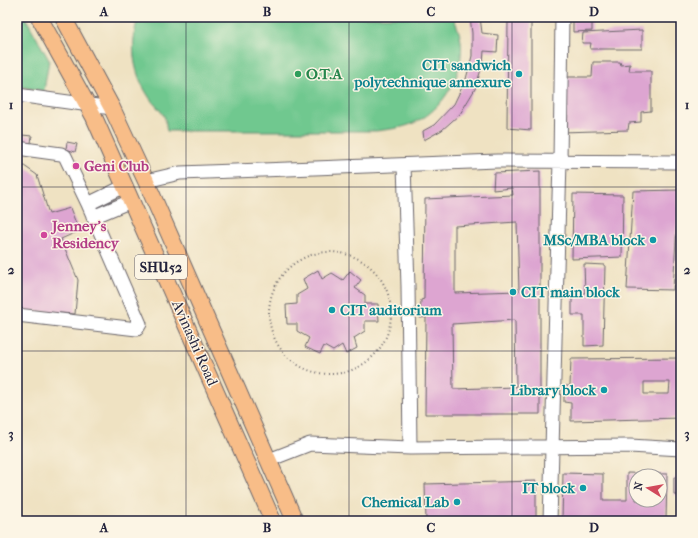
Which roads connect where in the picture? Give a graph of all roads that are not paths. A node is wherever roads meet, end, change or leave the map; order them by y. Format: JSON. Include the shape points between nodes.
{"nodes":[{"id":1,"x":39,"y":17,"type":"edge"},
{"id":2,"x":63,"y":17,"type":"edge"},
{"id":3,"x":562,"y":17,"type":"edge"},
{"id":4,"x":17,"y":95,"type":"edge"},
{"id":5,"x":88,"y":105,"type":"junction"},
{"id":6,"x":112,"y":108,"type":"junction"},
{"id":7,"x":17,"y":148,"type":"edge"},
{"id":8,"x":560,"y":162,"type":"junction"},
{"id":9,"x":681,"y":162,"type":"edge"},
{"id":10,"x":404,"y":165,"type":"junction"},
{"id":11,"x":146,"y":181,"type":"junction"},
{"id":12,"x":125,"y":186,"type":"junction"},
{"id":13,"x":132,"y":201,"type":"junction"},
{"id":14,"x":88,"y":204,"type":"junction"},
{"id":15,"x":93,"y":217,"type":"junction"},
{"id":16,"x":17,"y":315,"type":"edge"},
{"id":17,"x":551,"y":446,"type":"junction"},
{"id":18,"x":410,"y":448,"type":"junction"},
{"id":19,"x":681,"y":449,"type":"edge"},
{"id":20,"x":269,"y":460,"type":"junction"},
{"id":21,"x":273,"y":521,"type":"edge"},
{"id":22,"x":295,"y":521,"type":"edge"},
{"id":23,"x":550,"y":521,"type":"edge"}],
"edges":[{"from":1,"to":5,"type":"main road","name":"Avinashi Road","number":"SHU52"},
{"from":2,"to":6,"type":"main road","name":"Avinashi Road","number":"SHU52"},
{"from":3,"to":8,"type":"street"},
{"from":4,"to":5,"type":"street"},
{"from":5,"to":6,"type":"street"},
{"from":5,"to":12,"type":"main road","name":"Avinashi Road","number":"SHU52"},
{"from":6,"to":11,"type":"main road","name":"Avinashi Road","number":"SHU52"},
{"from":7,"to":14,"type":"street","via":[[65,156]]},
{"from":8,"to":9,"type":"street"},
{"from":8,"to":10,"type":"street","via":[[497,161]]},
{"from":8,"to":17,"type":"street"},
{"from":10,"to":11,"type":"street","via":[[180,173]]},
{"from":10,"to":18,"type":"street"},
{"from":11,"to":20,"type":"main road","name":"Avinashi Road","number":"SHU52"},
{"from":12,"to":13,"type":"main road","name":"Avinashi Road","number":"SHU52"},
{"from":12,"to":14,"type":"street"},
{"from":13,"to":15,"type":"street"},
{"from":13,"to":21,"type":"main road","name":"Avinashi Road","number":"SHU52"},
{"from":14,"to":15,"type":"street"},
{"from":15,"to":16,"type":"street","via":[[140,324],[136,329]]},
{"from":17,"to":18,"type":"street"},
{"from":17,"to":19,"type":"street"},
{"from":17,"to":23,"type":"street"},
{"from":18,"to":20,"type":"street","via":[[310,444]]},
{"from":20,"to":22,"type":"main road","name":"Avinashi Road","number":"SHU52"}]}
